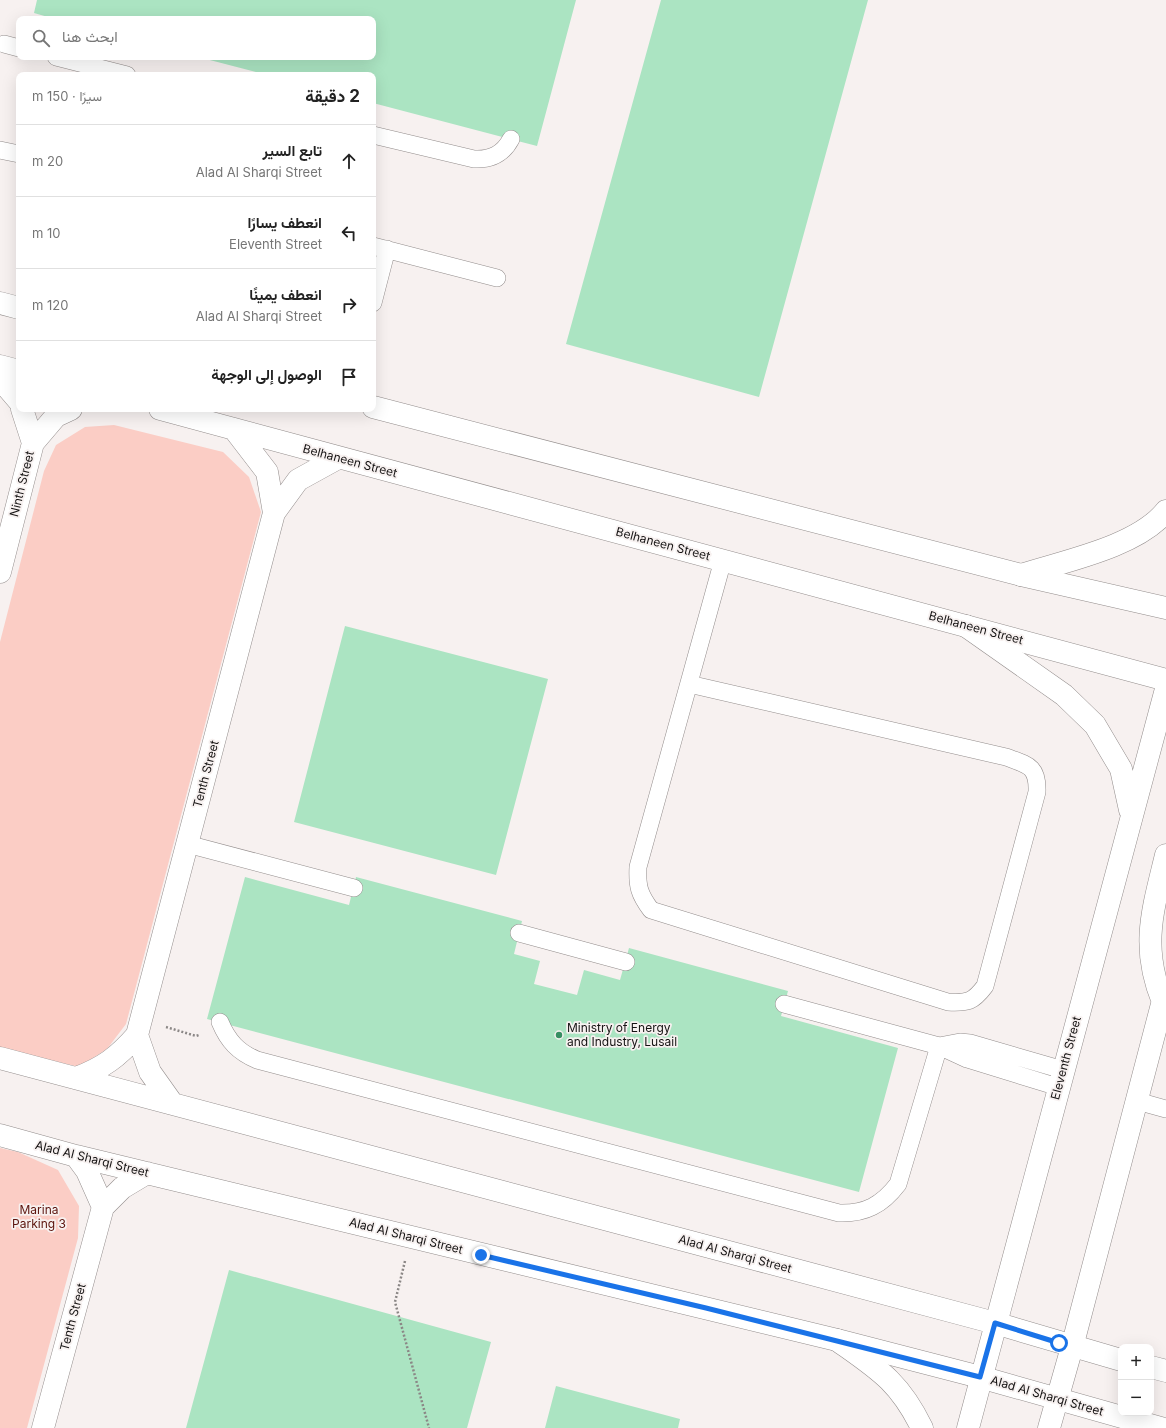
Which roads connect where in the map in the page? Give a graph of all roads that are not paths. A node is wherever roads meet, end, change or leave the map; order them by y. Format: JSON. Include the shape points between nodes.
{"nodes":[{"id":1,"x":68,"y":60,"type":"edge"},
{"id":2,"x":115,"y":72,"type":"edge"},
{"id":3,"x":376,"y":136,"type":"edge"},
{"id":4,"x":511,"y":139,"type":"dead end"},
{"id":5,"x":0,"y":150,"type":"edge"},
{"id":6,"x":16,"y":153,"type":"edge"},
{"id":7,"x":380,"y":248,"type":"edge"},
{"id":8,"x":497,"y":278,"type":"dead end"},
{"id":9,"x":376,"y":279,"type":"edge"},
{"id":10,"x":0,"y":303,"type":"edge"},
{"id":11,"x":16,"y":307,"type":"edge"},
{"id":12,"x":0,"y":366,"type":"edge"},
{"id":13,"x":16,"y":370,"type":"edge"},
{"id":14,"x":0,"y":379,"type":"edge"},
{"id":15,"x":16,"y":398,"type":"edge"},
{"id":16,"x":376,"y":408,"type":"edge"},
{"id":17,"x":23,"y":412,"type":"edge"},
{"id":18,"x":65,"y":412,"type":"edge"},
{"id":19,"x":171,"y":412,"type":"edge"},
{"id":20,"x":234,"y":429,"type":"junction"},
{"id":21,"x":33,"y":443,"type":"junction"},
{"id":22,"x":338,"y":458,"type":"junction"},
{"id":23,"x":1166,"y":511,"type":"edge"},
{"id":24,"x":274,"y":513,"type":"junction"},
{"id":25,"x":723,"y":560,"type":"junction"},
{"id":26,"x":0,"y":572,"type":"edge"},
{"id":27,"x":1020,"y":575,"type":"junction"},
{"id":28,"x":1166,"y":608,"type":"edge"},
{"id":29,"x":966,"y":626,"type":"junction"},
{"id":30,"x":1166,"y":680,"type":"edge"},
{"id":31,"x":688,"y":684,"type":"junction"},
{"id":32,"x":1166,"y":688,"type":"edge"},
{"id":33,"x":1131,"y":814,"type":"junction"},
{"id":34,"x":187,"y":844,"type":"junction"},
{"id":35,"x":1166,"y":854,"type":"edge"},
{"id":36,"x":354,"y":888,"type":"dead end"},
{"id":37,"x":519,"y":933,"type":"dead end"},
{"id":38,"x":626,"y":962,"type":"dead end"},
{"id":39,"x":1164,"y":995,"type":"edge"},
{"id":40,"x":784,"y":1004,"type":"dead end"},
{"id":41,"x":220,"y":1022,"type":"road end"},
{"id":42,"x":139,"y":1027,"type":"junction"},
{"id":43,"x":939,"y":1046,"type":"junction"},
{"id":44,"x":0,"y":1058,"type":"edge"},
{"id":45,"x":76,"y":1078,"type":"junction"},
{"id":46,"x":1061,"y":1078,"type":"junction"},
{"id":47,"x":1137,"y":1101,"type":"junction"},
{"id":48,"x":172,"y":1104,"type":"junction"},
{"id":49,"x":1166,"y":1110,"type":"edge"},
{"id":50,"x":0,"y":1135,"type":"edge"},
{"id":51,"x":76,"y":1156,"type":"junction"},
{"id":52,"x":147,"y":1173,"type":"junction"},
{"id":53,"x":103,"y":1207,"type":"junction"},
{"id":54,"x":995,"y":1323,"type":"junction"},
{"id":55,"x":837,"y":1340,"type":"junction"},
{"id":56,"x":1072,"y":1346,"type":"junction"},
{"id":57,"x":1118,"y":1359,"type":"edge"},
{"id":58,"x":1154,"y":1368,"type":"edge"},
{"id":59,"x":1166,"y":1371,"type":"edge"},
{"id":60,"x":980,"y":1377,"type":"junction"},
{"id":61,"x":1057,"y":1398,"type":"junction"},
{"id":62,"x":43,"y":1428,"type":"edge"},
{"id":63,"x":922,"y":1428,"type":"edge"},
{"id":64,"x":968,"y":1428,"type":"edge"},
{"id":65,"x":1049,"y":1428,"type":"edge"},
{"id":66,"x":1161,"y":1428,"type":"edge"}],
"edges":[{"from":1,"to":2,"type":"lane"},
{"from":3,"to":4,"type":"lane","via":[[483,160],[499,154]]},
{"from":5,"to":6,"type":"lane"},
{"from":7,"to":8,"type":"lane"},
{"from":7,"to":9,"type":"lane"},
{"from":10,"to":11,"type":"street"},
{"from":12,"to":13,"type":"street"},
{"from":14,"to":15,"type":"street"},
{"from":16,"to":27,"type":"street"},
{"from":17,"to":21,"type":"street","name":"Ninth Street"},
{"from":18,"to":21,"type":"street","name":"Ninth Street","via":[[56,416]]},
{"from":19,"to":20,"type":"street","name":"Belhaneen Street"},
{"from":20,"to":22,"type":"street","name":"Belhaneen Street"},
{"from":20,"to":24,"type":"street","name":"Tenth Street","via":[[267,472]]},
{"from":21,"to":26,"type":"street","name":"Ninth Street"},
{"from":22,"to":24,"type":"street","name":"Tenth Street","via":[[298,480]]},
{"from":22,"to":25,"type":"street","name":"Belhaneen Street"},
{"from":23,"to":27,"type":"street","via":[[1145,531],[1125,540]]},
{"from":24,"to":34,"type":"street","name":"Tenth Street"},
{"from":25,"to":29,"type":"street","name":"Belhaneen Street"},
{"from":25,"to":31,"type":"lane"},
{"from":27,"to":28,"type":"street"},
{"from":29,"to":30,"type":"street","name":"Belhaneen Street"},
{"from":29,"to":33,"type":"street","via":[[1064,695],[1095,725],[1121,769]]},
{"from":31,"to":31,"type":"lane","via":[[638,867],[637,881],[641,896],[651,910],[948,1002],[962,1003],[976,999],[985,986],[1037,792],[1038,778],[1028,765],[1006,757]]},
{"from":32,"to":33,"type":"street","name":"Eleventh Street"},
{"from":33,"to":46,"type":"street","name":"Eleventh Street"},
{"from":34,"to":36,"type":"lane"},
{"from":34,"to":42,"type":"street","name":"Tenth Street"},
{"from":35,"to":39,"type":"street","via":[[1149,941],[1155,983]]},
{"from":37,"to":38,"type":"lane"},
{"from":39,"to":47,"type":"street"},
{"from":40,"to":43,"type":"lane"},
{"from":41,"to":43,"type":"lane","via":[[230,1042],[247,1056],[257,1060],[839,1213],[853,1213],[879,1204],[898,1184]]},
{"from":42,"to":45,"type":"street","via":[[110,1062]]},
{"from":42,"to":48,"type":"street","via":[[150,1072]]},
{"from":43,"to":46,"type":"lane","via":[[967,1059]]},
{"from":44,"to":45,"type":"street","name":"Alad Al Sharqi Street"},
{"from":45,"to":48,"type":"street","name":"Alad Al Sharqi Street"},
{"from":46,"to":54,"type":"street","name":"Eleventh Street"},
{"from":47,"to":49,"type":"lane"},
{"from":47,"to":56,"type":"street"},
{"from":48,"to":54,"type":"street","name":"Alad Al Sharqi Street"},
{"from":50,"to":51,"type":"street","name":"Alad Al Sharqi Street"},
{"from":51,"to":52,"type":"street","name":"Alad Al Sharqi Street"},
{"from":51,"to":53,"type":"street","via":[[87,1171]]},
{"from":52,"to":53,"type":"street","name":"Tenth Street","via":[[122,1188]]},
{"from":52,"to":55,"type":"street","name":"Alad Al Sharqi Street"},
{"from":53,"to":62,"type":"street","name":"Tenth Street"},
{"from":54,"to":56,"type":"street","name":"Alad Al Sharqi Street"},
{"from":54,"to":60,"type":"street","name":"Eleventh Street"},
{"from":55,"to":60,"type":"street","name":"Alad Al Sharqi Street"},
{"from":55,"to":63,"type":"street","via":[[880,1371],[898,1388],[911,1405]]},
{"from":56,"to":57,"type":"street","name":"Alad Al Sharqi Street"},
{"from":56,"to":61,"type":"street"},
{"from":58,"to":59,"type":"street"},
{"from":60,"to":61,"type":"street","name":"Alad Al Sharqi Street"},
{"from":60,"to":64,"type":"street","name":"Eleventh Street"},
{"from":61,"to":65,"type":"street"},
{"from":61,"to":66,"type":"street","name":"Alad Al Sharqi Street"}]}
